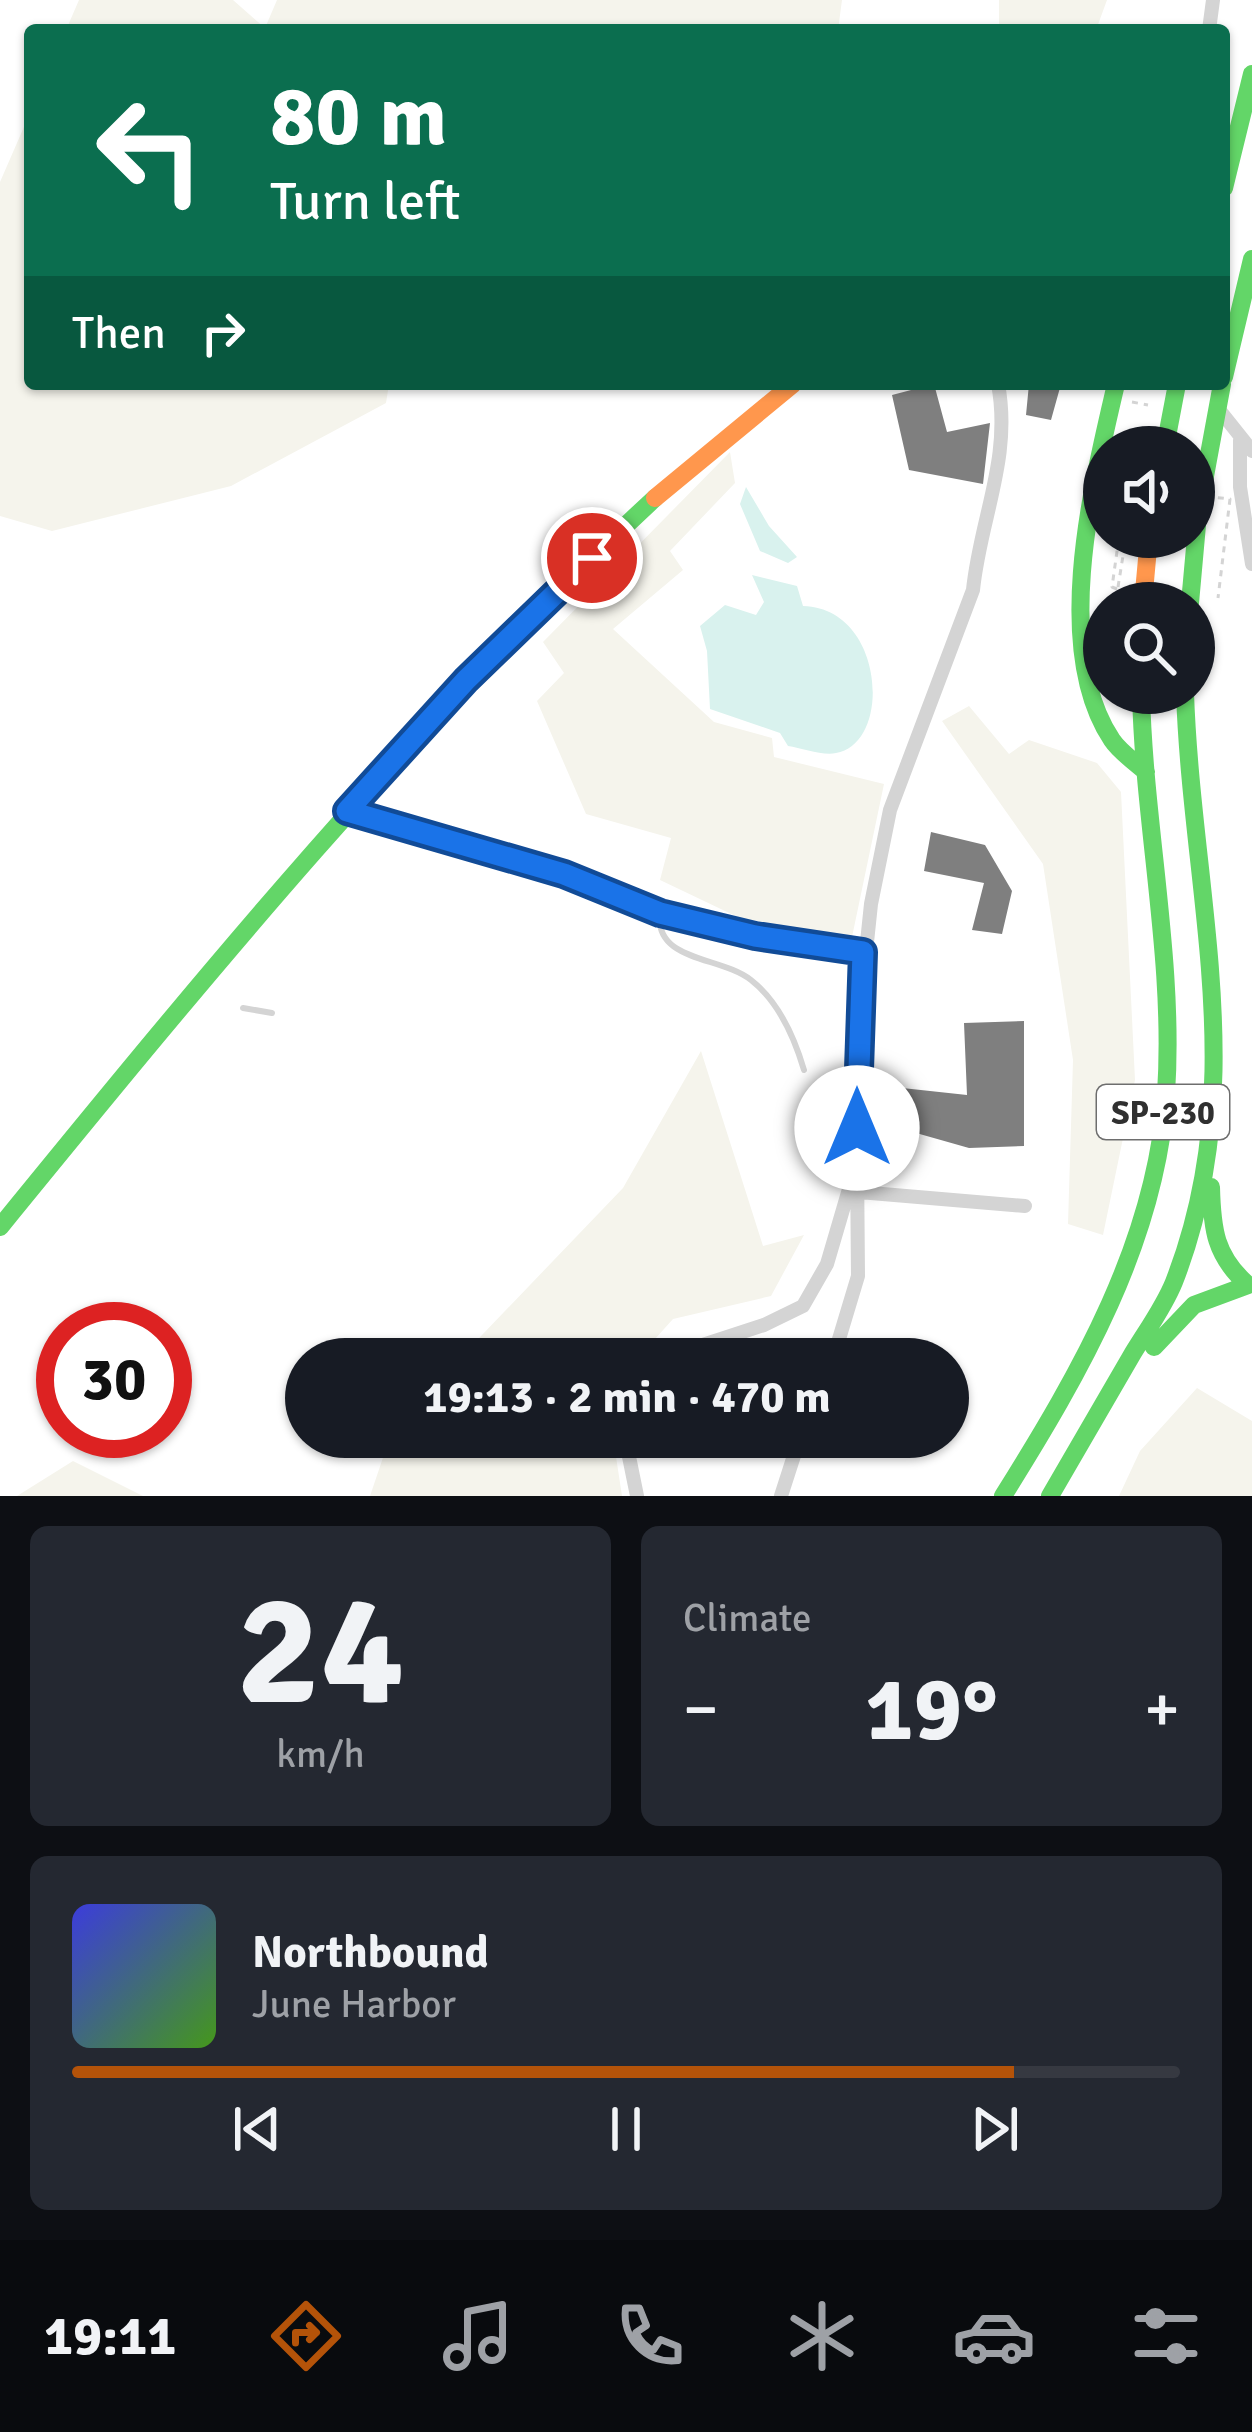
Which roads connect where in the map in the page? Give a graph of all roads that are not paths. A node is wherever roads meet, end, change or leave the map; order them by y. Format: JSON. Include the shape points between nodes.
{"nodes":[{"id":1,"x":1252,"y":74,"type":"edge"},
{"id":2,"x":1230,"y":157,"type":"edge"},
{"id":3,"x":1252,"y":259,"type":"edge"},
{"id":4,"x":1248,"y":294,"type":"edge"},
{"id":5,"x":1230,"y":357,"type":"edge"},
{"id":6,"x":787,"y":390,"type":"edge"},
{"id":7,"x":998,"y":390,"type":"edge"},
{"id":8,"x":1115,"y":390,"type":"edge"},
{"id":9,"x":1176,"y":390,"type":"edge"},
{"id":10,"x":1221,"y":390,"type":"edge"},
{"id":11,"x":1217,"y":407,"type":"junction"},
{"id":12,"x":1169,"y":426,"type":"edge"},
{"id":13,"x":1246,"y":445,"type":"edge"},
{"id":14,"x":1252,"y":564,"type":"edge"},
{"id":15,"x":1192,"y":582,"type":"edge"},
{"id":16,"x":1142,"y":714,"type":"edge"},
{"id":17,"x":1186,"y":714,"type":"edge"},
{"id":18,"x":1146,"y":772,"type":"junction"},
{"id":19,"x":347,"y":811,"type":"junction"},
{"id":20,"x":660,"y":913,"type":"junction"},
{"id":21,"x":863,"y":952,"type":"junction"},
{"id":22,"x":243,"y":1008,"type":"dead end"},
{"id":23,"x":272,"y":1012,"type":"dead end"},
{"id":24,"x":804,"y":1070,"type":"dead end"},
{"id":25,"x":1213,"y":1105,"type":"junction"},
{"id":26,"x":857,"y":1162,"type":"junction"},
{"id":27,"x":859,"y":1192,"type":"junction"},
{"id":28,"x":1025,"y":1205,"type":"dead end"},
{"id":29,"x":0,"y":1227,"type":"edge"},
{"id":30,"x":1250,"y":1284,"type":"edge"},
{"id":31,"x":724,"y":1338,"type":"edge"},
{"id":32,"x":839,"y":1338,"type":"edge"},
{"id":33,"x":630,"y":1458,"type":"edge"},
{"id":34,"x":793,"y":1458,"type":"edge"},
{"id":35,"x":637,"y":1496,"type":"edge"},
{"id":36,"x":781,"y":1496,"type":"edge"},
{"id":37,"x":1003,"y":1496,"type":"edge"},
{"id":38,"x":1053,"y":1496,"type":"edge"}],
"edges":[{"from":1,"to":2,"type":"main road"},
{"from":3,"to":4,"type":"main road"},
{"from":4,"to":5,"type":"main road"},
{"from":6,"to":19,"type":"main road","via":[[644,508],[489,657]]},
{"from":7,"to":21,"type":"street","via":[[1001,461],[973,590],[890,810]]},
{"from":8,"to":18,"type":"main road","via":[[1087,539],[1087,655],[1097,720],[1126,760]]},
{"from":9,"to":12,"type":"main road"},
{"from":10,"to":11,"type":"main road"},
{"from":11,"to":13,"type":"street"},
{"from":11,"to":15,"type":"main road"},
{"from":13,"to":14,"type":"street","via":[[1240,487]]},
{"from":16,"to":18,"type":"main road","number":"SP-230"},
{"from":17,"to":25,"type":"main road","number":"SP-230","via":[[1216,1006]]},
{"from":18,"to":37,"type":"main road","number":"SP-230","via":[[1168,1036],[1149,1198],[1108,1317]]},
{"from":19,"to":20,"type":"lane","via":[[564,874]]},
{"from":19,"to":29,"type":"main road"},
{"from":20,"to":21,"type":"lane"},
{"from":20,"to":24,"type":"lane","via":[[663,940],[735,969],[767,995]]},
{"from":21,"to":26,"type":"street"},
{"from":22,"to":23,"type":"lane"},
{"from":25,"to":30,"type":"main road","via":[[1212,1238],[1226,1267]]},
{"from":25,"to":38,"type":"main road","number":"SP-230","via":[[1198,1203],[1174,1285]]},
{"from":26,"to":27,"type":"street"},
{"from":26,"to":31,"type":"street","via":[[827,1264],[803,1306]]},
{"from":27,"to":28,"type":"street"},
{"from":27,"to":32,"type":"street","via":[[858,1276]]},
{"from":30,"to":38,"type":"main road","via":[[1197,1301],[1166,1329],[1084,1465]]},
{"from":33,"to":35,"type":"street"},
{"from":34,"to":36,"type":"street"}]}
